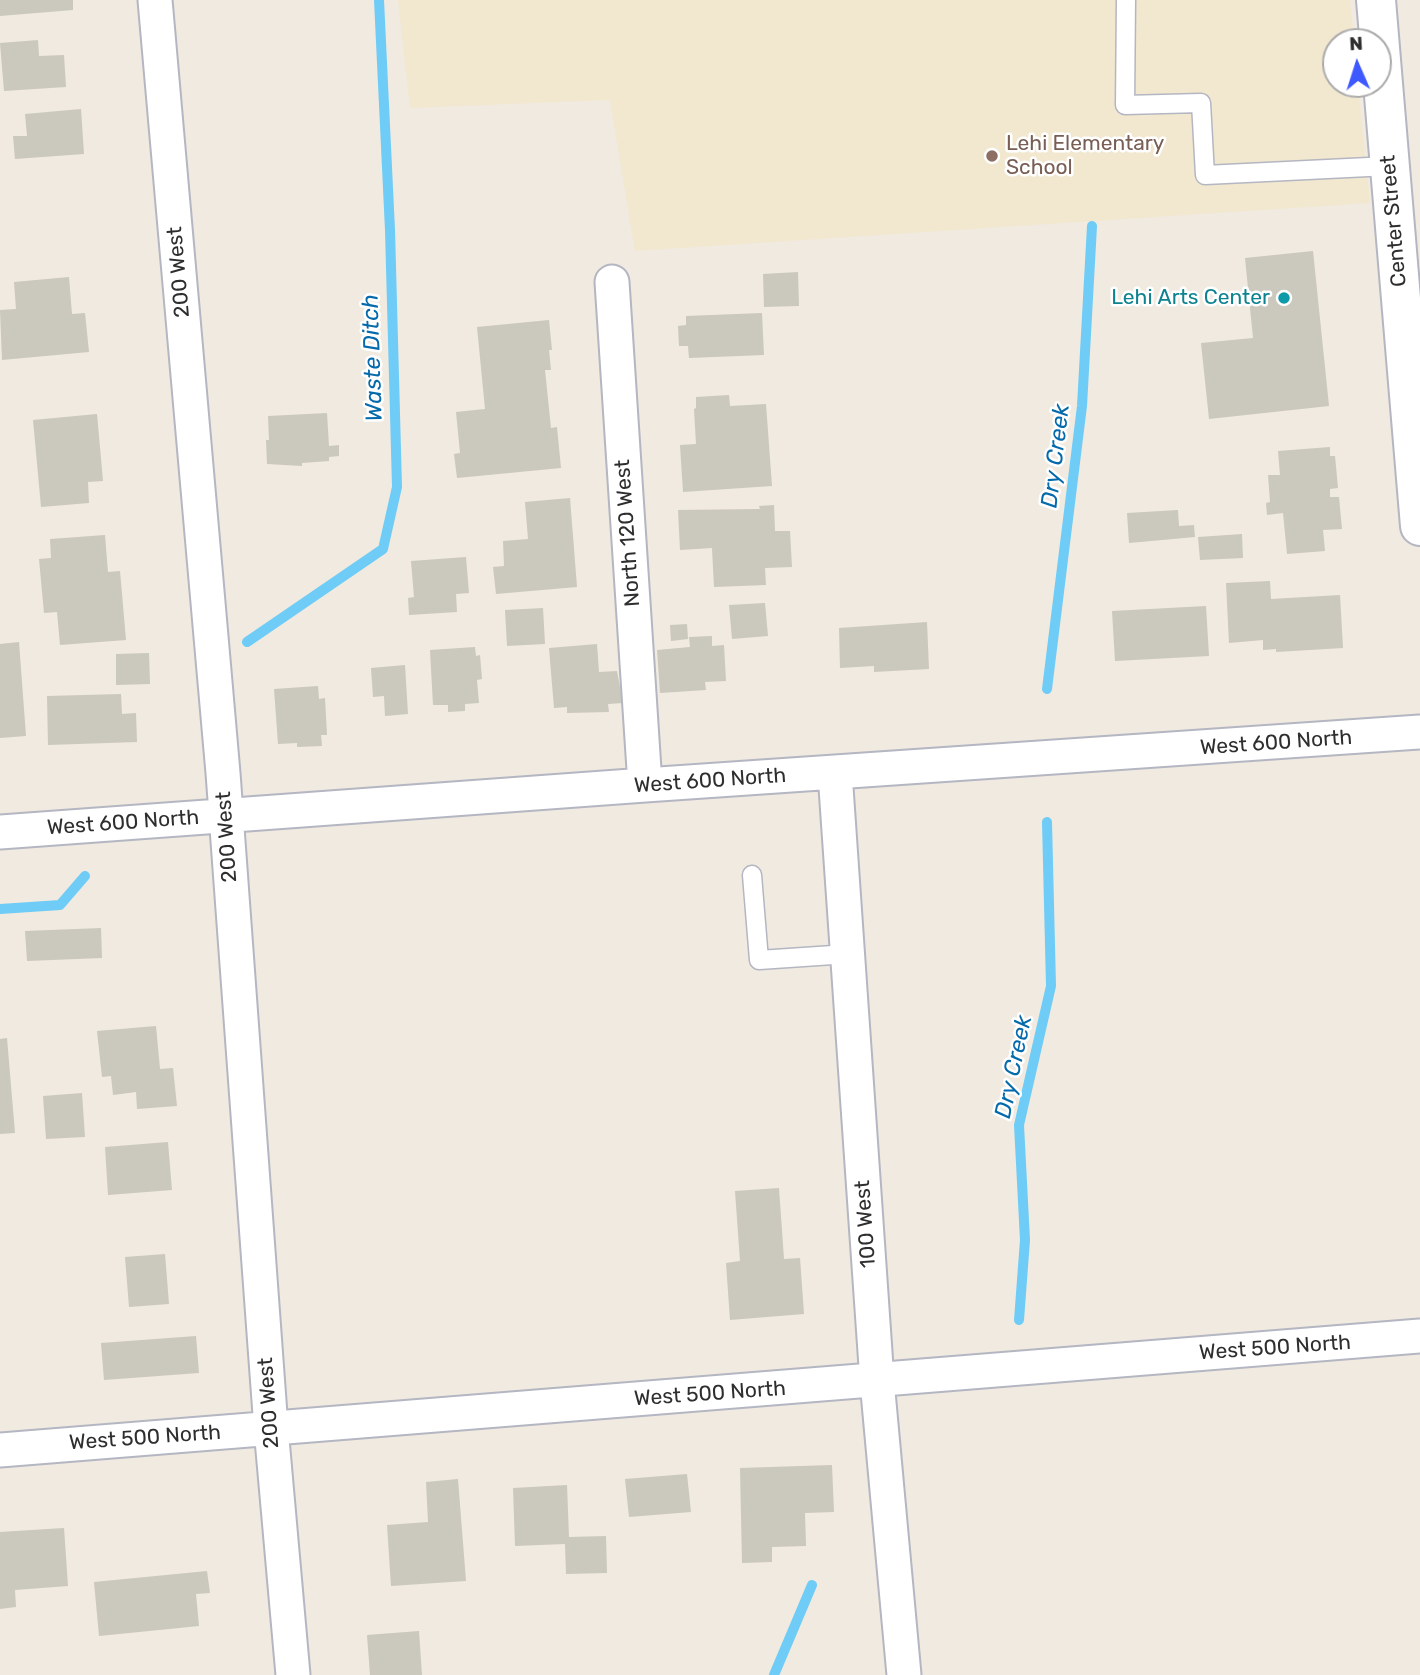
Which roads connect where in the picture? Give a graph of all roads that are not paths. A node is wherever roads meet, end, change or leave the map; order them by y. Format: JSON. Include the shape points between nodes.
{"nodes":[{"id":1,"x":155,"y":0,"type":"edge"},
{"id":2,"x":1126,"y":0,"type":"edge"},
{"id":3,"x":1376,"y":0,"type":"edge"},
{"id":4,"x":1389,"y":166,"type":"junction"},
{"id":5,"x":612,"y":282,"type":"dead end"},
{"id":6,"x":1420,"y":526,"type":"edge"},
{"id":7,"x":1420,"y":732,"type":"edge"},
{"id":8,"x":835,"y":773,"type":"junction"},
{"id":9,"x":645,"y":785,"type":"junction"},
{"id":10,"x":226,"y":816,"type":"junction"},
{"id":11,"x":0,"y":832,"type":"edge"},
{"id":12,"x":752,"y":876,"type":"dead end"},
{"id":13,"x":848,"y":954,"type":"junction"},
{"id":14,"x":1420,"y":1336,"type":"edge"},
{"id":15,"x":877,"y":1381,"type":"junction"},
{"id":16,"x":271,"y":1428,"type":"junction"},
{"id":17,"x":0,"y":1450,"type":"edge"},
{"id":18,"x":293,"y":1675,"type":"edge"},
{"id":19,"x":904,"y":1675,"type":"edge"}],
"edges":[{"from":1,"to":10,"type":"street","name":"200 West"},
{"from":2,"to":4,"type":"lane","via":[[1125,105],[1202,103],[1205,175]]},
{"from":3,"to":4,"type":"street","name":"Center Street"},
{"from":4,"to":6,"type":"street","name":"Center Street"},
{"from":5,"to":9,"type":"street","name":"North 120 West"},
{"from":7,"to":8,"type":"street","name":"West 600 North"},
{"from":8,"to":9,"type":"street","name":"West 600 North"},
{"from":8,"to":13,"type":"street","name":"100 West"},
{"from":9,"to":10,"type":"street","name":"West 600 North"},
{"from":10,"to":11,"type":"street","name":"West 600 North"},
{"from":10,"to":16,"type":"street","name":"200 West"},
{"from":12,"to":13,"type":"lane","via":[[759,960]]},
{"from":13,"to":15,"type":"street","name":"100 West"},
{"from":14,"to":15,"type":"street","name":"West 500 North"},
{"from":15,"to":16,"type":"street","name":"West 500 North"},
{"from":15,"to":19,"type":"street","name":"100 West"},
{"from":16,"to":17,"type":"street","name":"West 500 North"},
{"from":16,"to":18,"type":"street","name":"200 West"}]}
